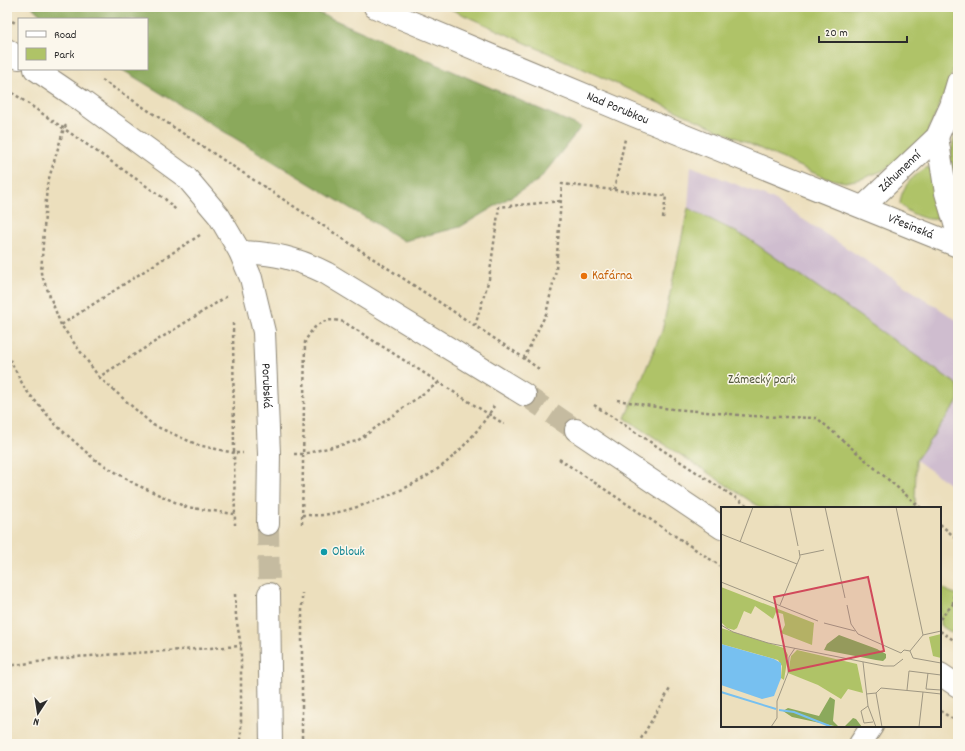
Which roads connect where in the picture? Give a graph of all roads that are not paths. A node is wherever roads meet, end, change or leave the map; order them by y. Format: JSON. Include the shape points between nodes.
{"nodes":[{"id":1,"x":375,"y":7,"type":"edge"},
{"id":2,"x":7,"y":50,"type":"edge"},
{"id":3,"x":18,"y":57,"type":"edge"},
{"id":4,"x":36,"y":70,"type":"edge"},
{"id":5,"x":958,"y":82,"type":"edge"},
{"id":6,"x":937,"y":137,"type":"junction"},
{"id":7,"x":863,"y":207,"type":"junction"},
{"id":8,"x":958,"y":234,"type":"edge"},
{"id":9,"x":958,"y":246,"type":"edge"},
{"id":10,"x":240,"y":252,"type":"junction"},
{"id":11,"x":525,"y":396,"type":"tunnel mouth"},
{"id":12,"x":576,"y":430,"type":"tunnel mouth"},
{"id":13,"x":268,"y":524,"type":"tunnel mouth"},
{"id":14,"x":721,"y":527,"type":"edge"},
{"id":15,"x":269,"y":594,"type":"tunnel mouth"},
{"id":16,"x":941,"y":675,"type":"edge"},
{"id":17,"x":958,"y":686,"type":"edge"},
{"id":18,"x":871,"y":727,"type":"edge"},
{"id":19,"x":272,"y":744,"type":"edge"},
{"id":20,"x":860,"y":744,"type":"edge"}],
"edges":[{"from":1,"to":7,"type":"street","name":"Nad Porubkou","via":[[645,120]]},
{"from":2,"to":3,"type":"street"},
{"from":4,"to":10,"type":"street","name":"Porubská","via":[[186,177],[219,216]]},
{"from":5,"to":6,"type":"street","name":"Záhumenní","via":[[951,106]]},
{"from":6,"to":7,"type":"street","name":"Záhumenní"},
{"from":6,"to":8,"type":"street","name":"Záhumenní","via":[[946,193]]},
{"from":7,"to":9,"type":"street","name":"Vřesinská"},
{"from":10,"to":11,"type":"street","via":[[283,255],[312,266]]},
{"from":10,"to":13,"type":"street","name":"Porubská","via":[[259,304],[264,332],[269,454]]},
{"from":12,"to":14,"type":"street"},
{"from":15,"to":19,"type":"street"},
{"from":16,"to":17,"type":"street"},
{"from":18,"to":20,"type":"street"}]}
